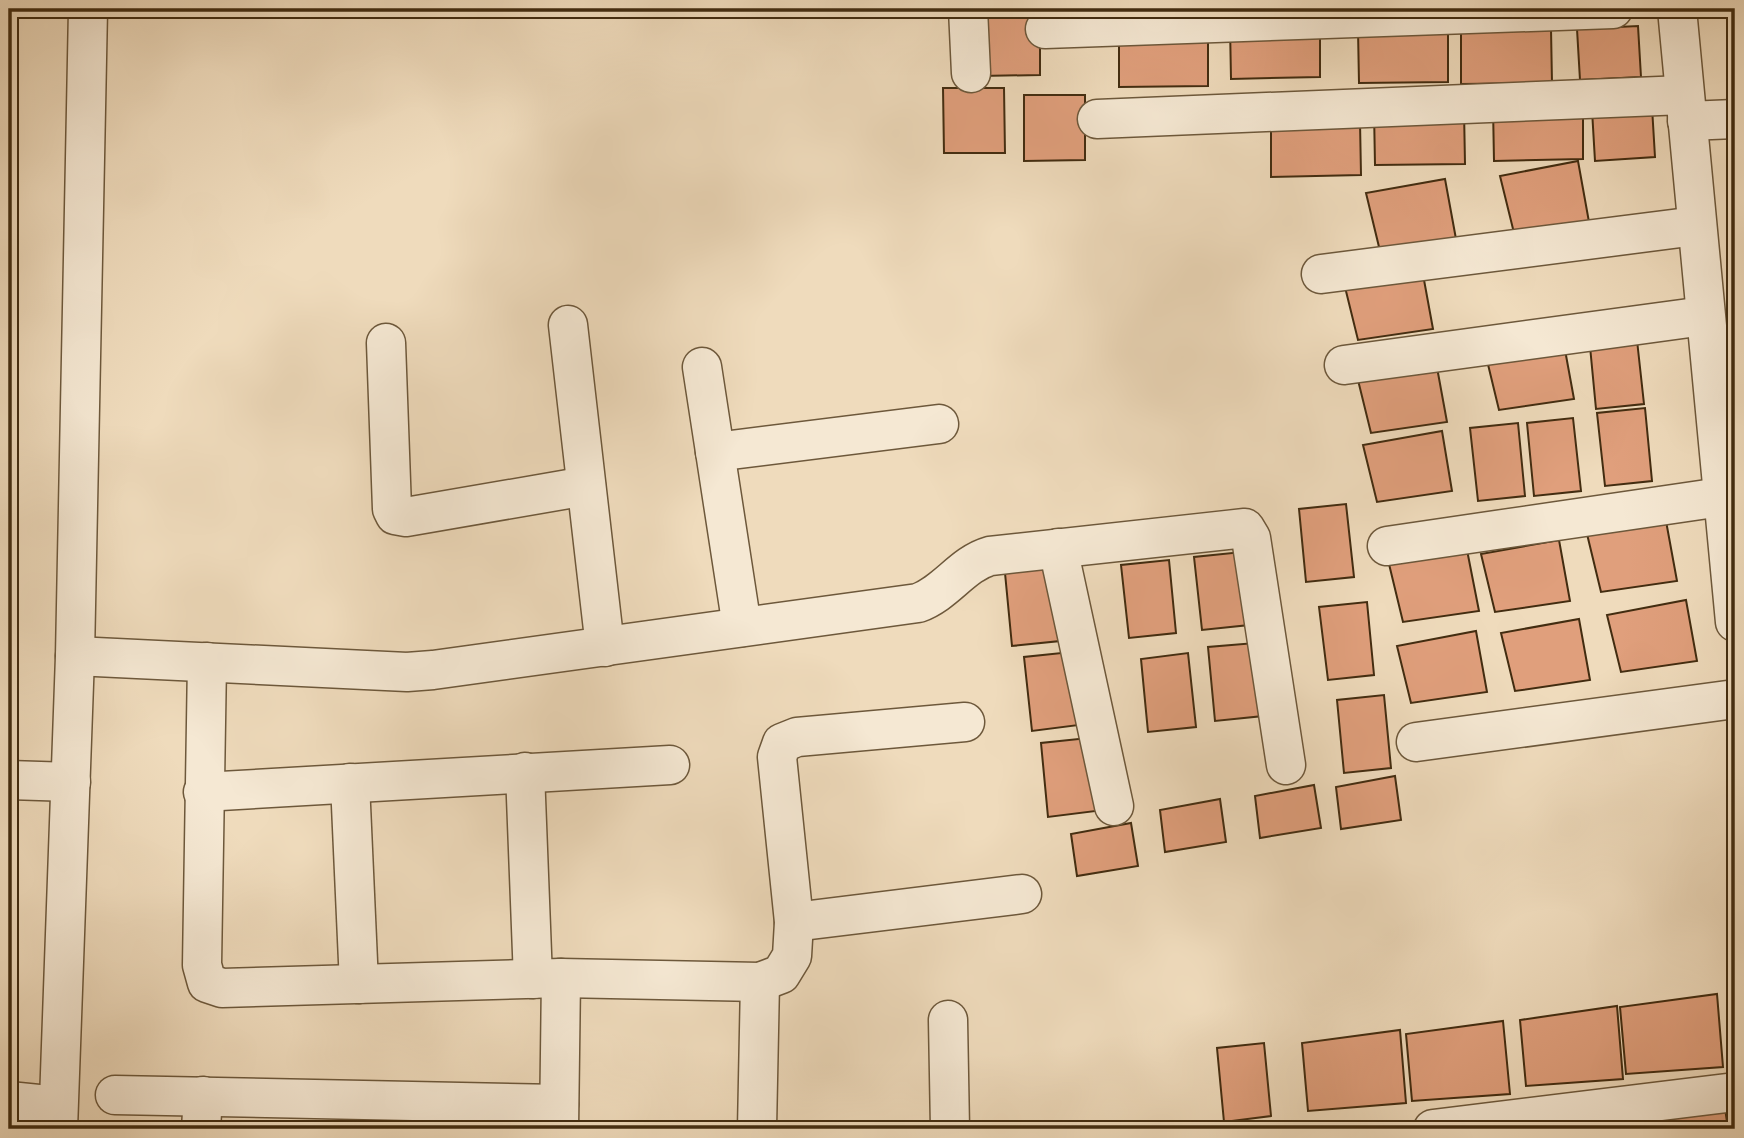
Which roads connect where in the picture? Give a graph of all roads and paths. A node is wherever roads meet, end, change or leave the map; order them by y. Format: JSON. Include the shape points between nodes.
{"nodes":[{"id":1,"x":88,"y":9,"type":"edge"},
{"id":2,"x":968,"y":9,"type":"edge"},
{"id":3,"x":1613,"y":9,"type":"edge"},
{"id":4,"x":1678,"y":9,"type":"edge"},
{"id":5,"x":1045,"y":29,"type":"dead end"},
{"id":6,"x":971,"y":73,"type":"dead end"},
{"id":7,"x":1685,"y":108,"type":"junction"},
{"id":8,"x":1097,"y":119,"type":"dead end"},
{"id":9,"x":1735,"y":119,"type":"edge"},
{"id":10,"x":1696,"y":226,"type":"junction"},
{"id":11,"x":1321,"y":274,"type":"dead end"},
{"id":12,"x":1704,"y":316,"type":"junction"},
{"id":13,"x":568,"y":325,"type":"dead end"},
{"id":14,"x":386,"y":343,"type":"dead end"},
{"id":15,"x":1344,"y":365,"type":"dead end"},
{"id":16,"x":702,"y":367,"type":"dead end"},
{"id":17,"x":1723,"y":386,"type":"edge"},
{"id":18,"x":939,"y":424,"type":"dead end"},
{"id":19,"x":715,"y":452,"type":"junction"},
{"id":20,"x":586,"y":486,"type":"junction"},
{"id":21,"x":1721,"y":497,"type":"junction"},
{"id":22,"x":1387,"y":546,"type":"dead end"},
{"id":23,"x":1058,"y":548,"type":"junction"},
{"id":24,"x":1735,"y":622,"type":"edge"},
{"id":25,"x":742,"y":627,"type":"junction"},
{"id":26,"x":605,"y":647,"type":"junction"},
{"id":27,"x":75,"y":656,"type":"junction"},
{"id":28,"x":207,"y":662,"type":"junction"},
{"id":29,"x":1735,"y":699,"type":"edge"},
{"id":30,"x":965,"y":722,"type":"dead end"},
{"id":31,"x":1416,"y":742,"type":"dead end"},
{"id":32,"x":670,"y":765,"type":"dead end"},
{"id":33,"x":1286,"y":765,"type":"dead end"},
{"id":34,"x":525,"y":772,"type":"junction"},
{"id":35,"x":9,"y":780,"type":"edge"},
{"id":36,"x":71,"y":782,"type":"junction"},
{"id":37,"x":350,"y":783,"type":"junction"},
{"id":38,"x":203,"y":792,"type":"junction"},
{"id":39,"x":1114,"y":806,"type":"dead end"},
{"id":40,"x":1023,"y":894,"type":"dead end"},
{"id":41,"x":794,"y":922,"type":"junction"},
{"id":42,"x":547,"y":978,"type":"junction"},
{"id":43,"x":760,"y":982,"type":"junction"},
{"id":44,"x":359,"y":984,"type":"junction"},
{"id":45,"x":948,"y":1020,"type":"dead end"},
{"id":46,"x":1735,"y":1092,"type":"edge"},
{"id":47,"x":115,"y":1095,"type":"dead end"},
{"id":48,"x":9,"y":1101,"type":"edge"},
{"id":49,"x":202,"y":1113,"type":"edge"},
{"id":50,"x":559,"y":1117,"type":"edge"},
{"id":51,"x":58,"y":1118,"type":"edge"},
{"id":52,"x":757,"y":1129,"type":"edge"},
{"id":53,"x":950,"y":1129,"type":"edge"},
{"id":54,"x":1433,"y":1129,"type":"edge"}],
"edges":[{"from":1,"to":27,"type":"street"},
{"from":2,"to":6,"type":"street"},
{"from":3,"to":5,"type":"street"},
{"from":4,"to":7,"type":"street"},
{"from":7,"to":8,"type":"street"},
{"from":7,"to":9,"type":"street"},
{"from":7,"to":10,"type":"street"},
{"from":10,"to":11,"type":"street"},
{"from":10,"to":12,"type":"street"},
{"from":12,"to":15,"type":"street"},
{"from":12,"to":17,"type":"street"},
{"from":13,"to":20,"type":"street"},
{"from":14,"to":20,"type":"street","via":[[395,515],[406,517]]},
{"from":16,"to":19,"type":"street"},
{"from":17,"to":21,"type":"street"},
{"from":18,"to":19,"type":"street"},
{"from":19,"to":25,"type":"street"},
{"from":20,"to":26,"type":"street"},
{"from":21,"to":22,"type":"street"},
{"from":21,"to":24,"type":"street"},
{"from":23,"to":25,"type":"street","via":[[976,560],[918,603]]},
{"from":23,"to":33,"type":"street","via":[[1245,528],[1251,538]]},
{"from":23,"to":39,"type":"street"},
{"from":25,"to":26,"type":"street"},
{"from":26,"to":28,"type":"street","via":[[407,672]]},
{"from":27,"to":28,"type":"street"},
{"from":27,"to":36,"type":"street"},
{"from":28,"to":38,"type":"street"},
{"from":29,"to":31,"type":"street"},
{"from":30,"to":41,"type":"street","via":[[797,737],[782,743],[777,757]]},
{"from":32,"to":34,"type":"street"},
{"from":34,"to":37,"type":"street"},
{"from":34,"to":42,"type":"street"},
{"from":35,"to":36,"type":"street"},
{"from":36,"to":51,"type":"street"},
{"from":37,"to":38,"type":"street"},
{"from":37,"to":44,"type":"street"},
{"from":38,"to":44,"type":"street","via":[[202,965],[207,983],[222,988]]},
{"from":40,"to":41,"type":"street"},
{"from":41,"to":43,"type":"street","via":[[792,956],[781,974]]},
{"from":42,"to":43,"type":"street"},
{"from":42,"to":44,"type":"street"},
{"from":42,"to":50,"type":"street"},
{"from":43,"to":52,"type":"street"},
{"from":45,"to":53,"type":"street"},
{"from":46,"to":54,"type":"street"},
{"from":47,"to":49,"type":"street"},
{"from":48,"to":51,"type":"street"},
{"from":49,"to":50,"type":"street"}]}
